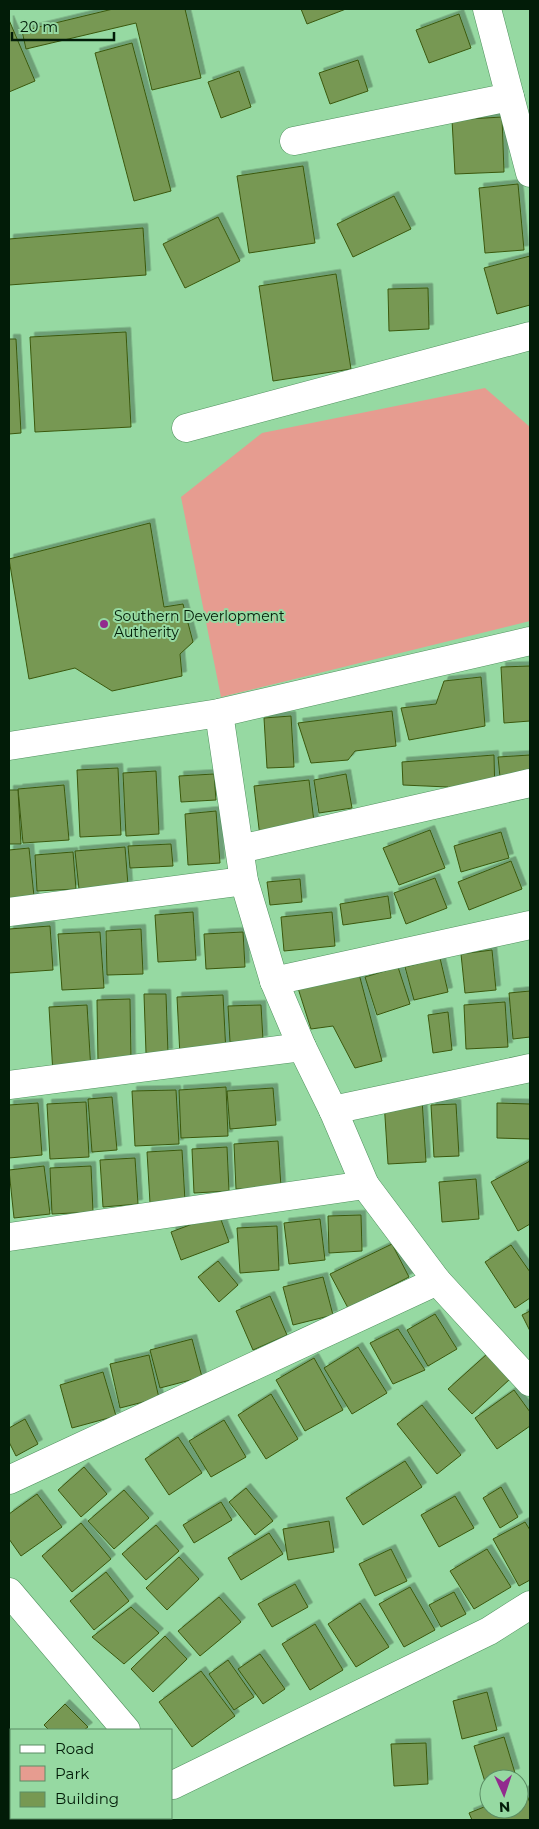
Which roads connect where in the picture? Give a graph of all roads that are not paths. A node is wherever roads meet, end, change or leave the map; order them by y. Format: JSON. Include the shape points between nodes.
{"nodes":[{"id":1,"x":487,"y":9,"type":"edge"},
{"id":2,"x":510,"y":97,"type":"junction"},
{"id":3,"x":294,"y":141,"type":"dead end"},
{"id":4,"x":530,"y":173,"type":"edge"},
{"id":5,"x":530,"y":336,"type":"edge"},
{"id":6,"x":186,"y":428,"type":"dead end"},
{"id":7,"x":530,"y":641,"type":"edge"},
{"id":8,"x":220,"y":713,"type":"junction"},
{"id":9,"x":9,"y":746,"type":"edge"},
{"id":10,"x":530,"y":783,"type":"edge"},
{"id":11,"x":240,"y":849,"type":"junction"},
{"id":12,"x":244,"y":881,"type":"junction"},
{"id":13,"x":9,"y":912,"type":"edge"},
{"id":14,"x":530,"y":925,"type":"edge"},
{"id":15,"x":274,"y":981,"type":"junction"},
{"id":16,"x":302,"y":1047,"type":"junction"},
{"id":17,"x":530,"y":1068,"type":"edge"},
{"id":18,"x":9,"y":1085,"type":"edge"},
{"id":19,"x":333,"y":1110,"type":"junction"},
{"id":20,"x":365,"y":1185,"type":"junction"},
{"id":21,"x":9,"y":1237,"type":"edge"},
{"id":22,"x":437,"y":1281,"type":"junction"},
{"id":23,"x":530,"y":1382,"type":"edge"},
{"id":24,"x":9,"y":1480,"type":"edge"},
{"id":25,"x":9,"y":1592,"type":"edge"},
{"id":26,"x":530,"y":1605,"type":"edge"},
{"id":27,"x":125,"y":1729,"type":"edge"},
{"id":28,"x":172,"y":1785,"type":"edge"}],
"edges":[{"from":1,"to":2,"type":"street"},
{"from":2,"to":3,"type":"street"},
{"from":2,"to":4,"type":"street"},
{"from":5,"to":6,"type":"street"},
{"from":7,"to":8,"type":"street"},
{"from":8,"to":9,"type":"street"},
{"from":8,"to":11,"type":"street"},
{"from":10,"to":11,"type":"street"},
{"from":11,"to":12,"type":"street"},
{"from":12,"to":13,"type":"street"},
{"from":12,"to":15,"type":"street"},
{"from":14,"to":15,"type":"street"},
{"from":15,"to":16,"type":"street"},
{"from":16,"to":18,"type":"street"},
{"from":16,"to":19,"type":"street"},
{"from":17,"to":19,"type":"street"},
{"from":19,"to":20,"type":"street"},
{"from":20,"to":21,"type":"street"},
{"from":20,"to":22,"type":"street"},
{"from":22,"to":23,"type":"street"},
{"from":22,"to":24,"type":"street"},
{"from":25,"to":27,"type":"street"},
{"from":26,"to":28,"type":"street","via":[[489,1630]]}]}
